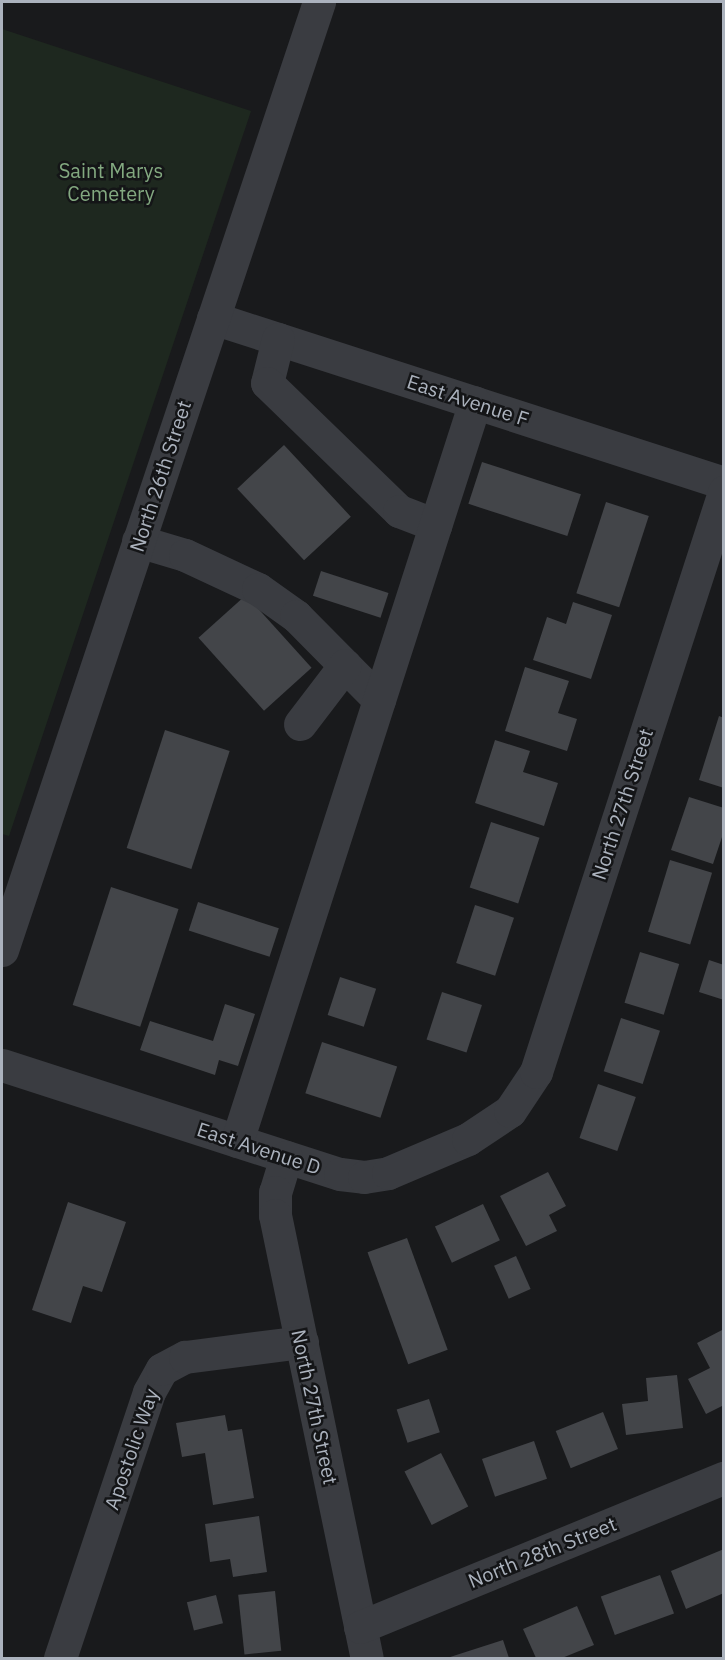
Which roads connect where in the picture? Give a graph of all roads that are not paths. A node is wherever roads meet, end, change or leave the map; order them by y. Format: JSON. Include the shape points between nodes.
{"nodes":[{"id":1,"x":319,"y":2,"type":"edge"},
{"id":2,"x":213,"y":318,"type":"junction"},
{"id":3,"x":278,"y":339,"type":"junction"},
{"id":4,"x":475,"y":402,"type":"junction"},
{"id":5,"x":723,"y":483,"type":"edge"},
{"id":6,"x":723,"y":492,"type":"edge"},
{"id":7,"x":435,"y":525,"type":"junction"},
{"id":8,"x":138,"y":541,"type":"junction"},
{"id":9,"x":345,"y":665,"type":"junction"},
{"id":10,"x":379,"y":700,"type":"junction"},
{"id":11,"x":300,"y":724,"type":"dead end"},
{"id":12,"x":15,"y":863,"type":"edge"},
{"id":13,"x":2,"y":950,"type":"edge"},
{"id":14,"x":2,"y":1065,"type":"edge"},
{"id":15,"x":510,"y":1111,"type":"joint"},
{"id":16,"x":237,"y":1141,"type":"junction"},
{"id":17,"x":286,"y":1157,"type":"junction"},
{"id":18,"x":302,"y":1342,"type":"junction"},
{"id":19,"x":723,"y":1478,"type":"edge"},
{"id":20,"x":360,"y":1627,"type":"junction"},
{"id":21,"x":64,"y":1646,"type":"edge"},
{"id":22,"x":367,"y":1659,"type":"edge"}],
"edges":[{"from":1,"to":2,"type":"street","name":"North 26th Street"},
{"from":2,"to":3,"type":"street","name":"East Avenue F"},
{"from":2,"to":8,"type":"street","name":"North 26th Street"},
{"from":3,"to":4,"type":"street","name":"East Avenue F"},
{"from":3,"to":7,"type":"street","via":[[267,383],[399,512]]},
{"from":4,"to":5,"type":"street","name":"East Avenue F"},
{"from":4,"to":7,"type":"street"},
{"from":6,"to":15,"type":"street","name":"North 27th Street","via":[[536,1072]]},
{"from":7,"to":10,"type":"street"},
{"from":8,"to":9,"type":"street","via":[[185,555],[258,590],[296,616]]},
{"from":8,"to":12,"type":"street","name":"North 26th Street"},
{"from":9,"to":10,"type":"street"},
{"from":9,"to":11,"type":"street"},
{"from":10,"to":16,"type":"street"},
{"from":12,"to":13,"type":"street","name":"North 26th Street"},
{"from":14,"to":16,"type":"street","name":"East Avenue D"},
{"from":15,"to":17,"type":"street","name":"East Avenue D","via":[[468,1138],[388,1173],[364,1177],[340,1174]]},
{"from":16,"to":17,"type":"street","name":"East Avenue D"},
{"from":17,"to":18,"type":"street","name":"North 27th Street","via":[[275,1192],[276,1215]]},
{"from":18,"to":20,"type":"street","name":"North 27th Street"},
{"from":18,"to":21,"type":"street","name":"Apostolic Way","via":[[185,1357],[162,1369],[149,1392]]},
{"from":19,"to":20,"type":"street","name":"North 28th Street"},
{"from":20,"to":22,"type":"street","name":"North 27th Street"}]}
